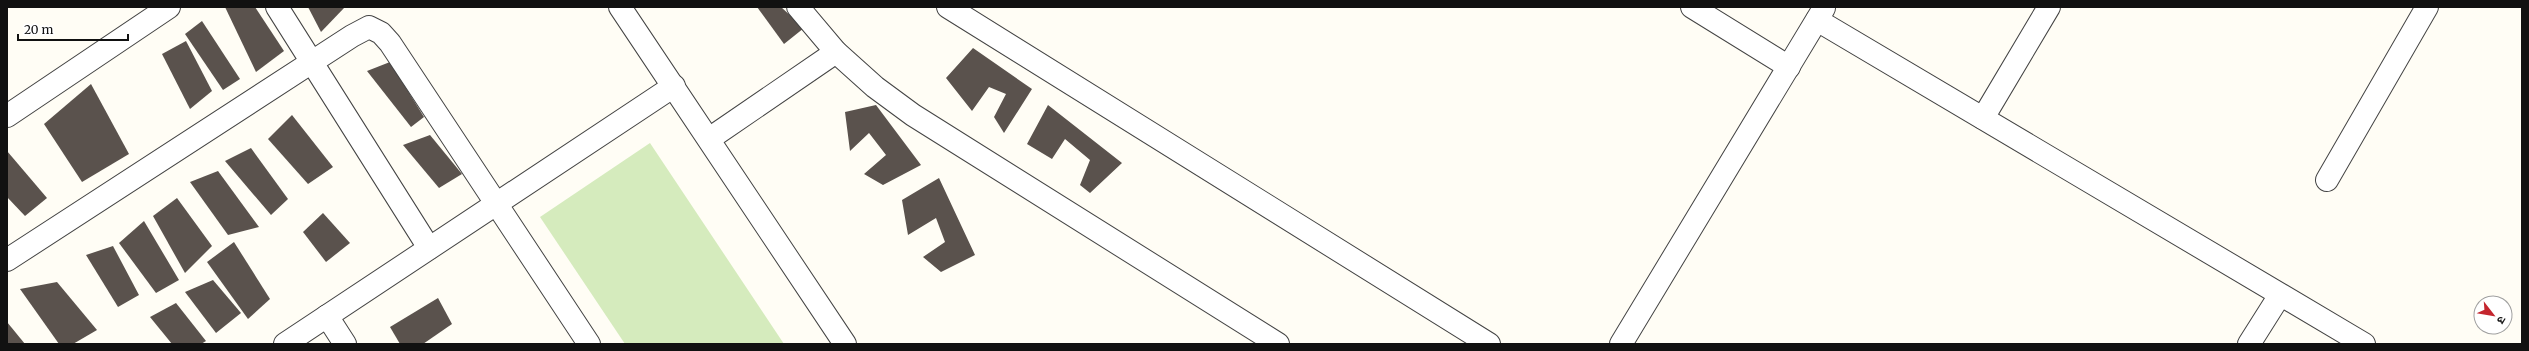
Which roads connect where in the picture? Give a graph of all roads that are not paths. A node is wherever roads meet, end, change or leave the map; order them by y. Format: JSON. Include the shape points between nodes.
{"nodes":[{"id":1,"x":169,"y":7,"type":"edge"},
{"id":2,"x":277,"y":7,"type":"edge"},
{"id":3,"x":620,"y":7,"type":"edge"},
{"id":4,"x":798,"y":7,"type":"edge"},
{"id":5,"x":948,"y":7,"type":"edge"},
{"id":6,"x":1692,"y":7,"type":"edge"},
{"id":7,"x":2049,"y":7,"type":"edge"},
{"id":8,"x":2427,"y":7,"type":"edge"},
{"id":9,"x":1820,"y":14,"type":"edge"},
{"id":10,"x":836,"y":52,"type":"junction"},
{"id":11,"x":312,"y":61,"type":"junction"},
{"id":12,"x":1789,"y":67,"type":"junction"},
{"id":13,"x":674,"y":86,"type":"junction"},
{"id":14,"x":7,"y":116,"type":"edge"},
{"id":15,"x":1983,"y":118,"type":"junction"},
{"id":16,"x":709,"y":139,"type":"junction"},
{"id":17,"x":2328,"y":180,"type":"dead end"},
{"id":18,"x":496,"y":203,"type":"junction"},
{"id":19,"x":429,"y":248,"type":"junction"},
{"id":20,"x":7,"y":260,"type":"edge"},
{"id":21,"x":2280,"y":295,"type":"junction"},
{"id":22,"x":327,"y":316,"type":"junction"},
{"id":23,"x":285,"y":344,"type":"edge"},
{"id":24,"x":345,"y":344,"type":"edge"},
{"id":25,"x":589,"y":344,"type":"edge"},
{"id":26,"x":845,"y":344,"type":"edge"},
{"id":27,"x":1278,"y":344,"type":"edge"},
{"id":28,"x":1489,"y":344,"type":"edge"},
{"id":29,"x":1621,"y":344,"type":"edge"},
{"id":30,"x":2249,"y":344,"type":"edge"},
{"id":31,"x":2364,"y":344,"type":"edge"}],
"edges":[{"from":1,"to":14,"type":"street"},
{"from":2,"to":11,"type":"street"},
{"from":3,"to":13,"type":"street"},
{"from":4,"to":10,"type":"street"},
{"from":5,"to":28,"type":"street"},
{"from":6,"to":12,"type":"street"},
{"from":7,"to":15,"type":"street"},
{"from":8,"to":17,"type":"street"},
{"from":9,"to":12,"type":"street"},
{"from":9,"to":15,"type":"street"},
{"from":10,"to":16,"type":"street"},
{"from":10,"to":27,"type":"street","via":[[875,87],[913,115]]},
{"from":11,"to":18,"type":"street","via":[[369,27],[382,33]]},
{"from":11,"to":19,"type":"street"},
{"from":11,"to":20,"type":"street"},
{"from":12,"to":29,"type":"street"},
{"from":13,"to":16,"type":"street"},
{"from":13,"to":18,"type":"street"},
{"from":15,"to":21,"type":"street"},
{"from":16,"to":26,"type":"street"},
{"from":18,"to":19,"type":"street"},
{"from":18,"to":25,"type":"street"},
{"from":19,"to":22,"type":"street"},
{"from":21,"to":30,"type":"street"},
{"from":21,"to":31,"type":"street"},
{"from":22,"to":23,"type":"street"},
{"from":22,"to":24,"type":"street"}]}
